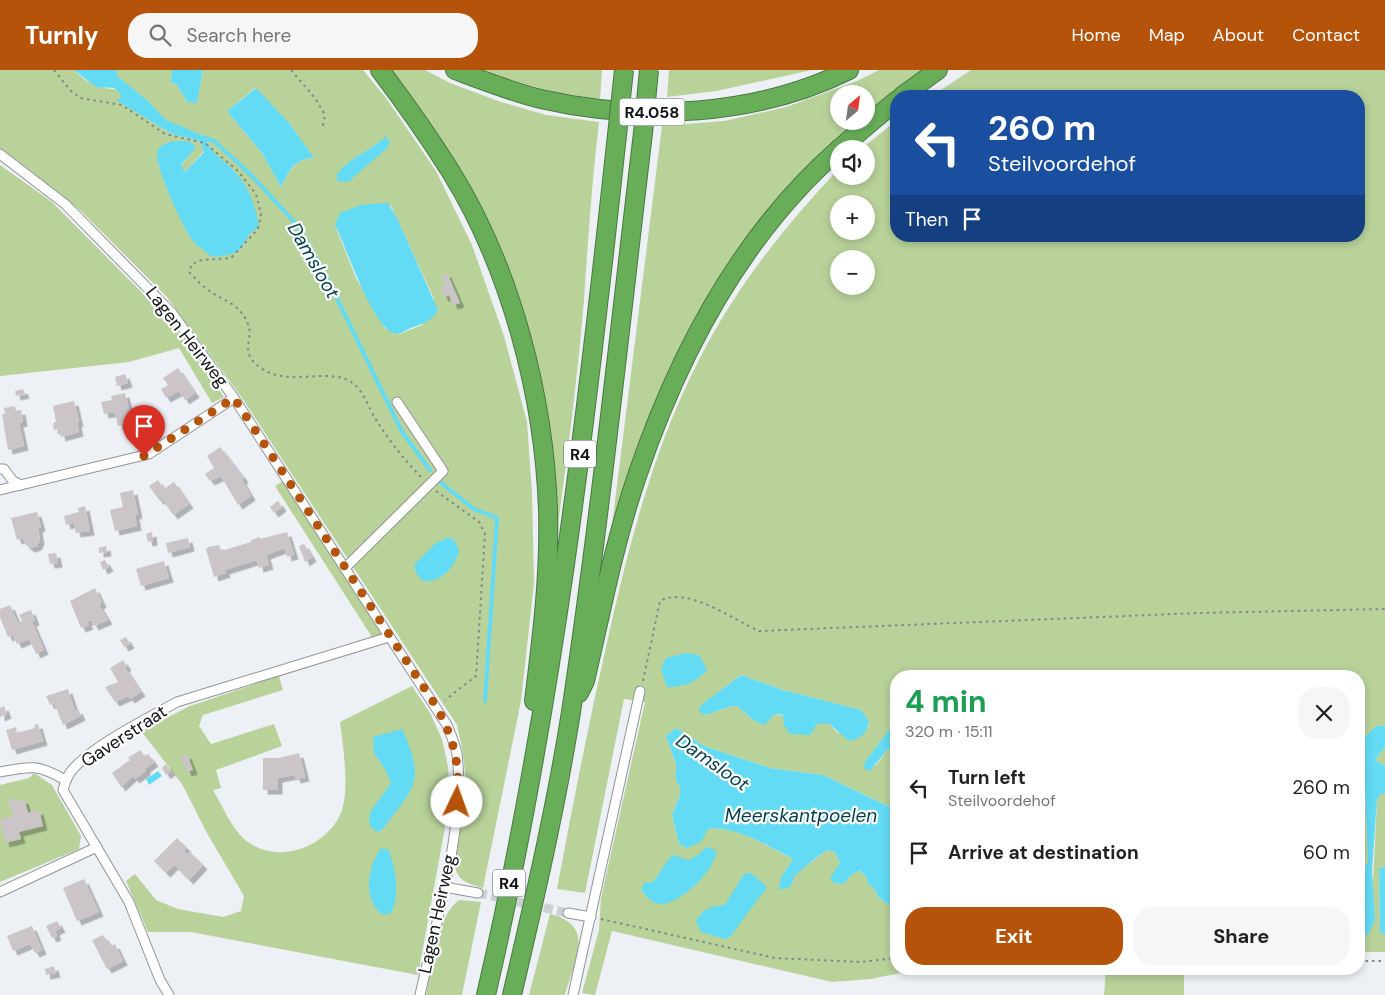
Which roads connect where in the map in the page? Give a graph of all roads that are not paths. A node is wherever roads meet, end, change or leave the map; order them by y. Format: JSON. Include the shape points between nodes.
{"nodes":[{"id":1,"x":380,"y":70,"type":"edge"},
{"id":2,"x":455,"y":70,"type":"edge"},
{"id":3,"x":624,"y":70,"type":"edge"},
{"id":4,"x":649,"y":70,"type":"edge"},
{"id":5,"x":849,"y":70,"type":"edge"},
{"id":6,"x":938,"y":70,"type":"edge"},
{"id":7,"x":910,"y":90,"type":"edge"},
{"id":8,"x":890,"y":106,"type":"edge"},
{"id":9,"x":850,"y":140,"type":"edge"},
{"id":10,"x":0,"y":154,"type":"edge"},
{"id":11,"x":830,"y":158,"type":"edge"},
{"id":12,"x":234,"y":398,"type":"junction"},
{"id":13,"x":397,"y":402,"type":"dead end"},
{"id":14,"x":0,"y":469,"type":"edge"},
{"id":15,"x":21,"y":485,"type":"junction"},
{"id":16,"x":0,"y":490,"type":"edge"},
{"id":17,"x":345,"y":568,"type":"junction"},
{"id":18,"x":389,"y":637,"type":"junction"},
{"id":19,"x":640,"y":691,"type":"road end"},
{"id":20,"x":571,"y":711,"type":"junction"},
{"id":21,"x":532,"y":771,"type":"junction"},
{"id":22,"x":0,"y":772,"type":"edge"},
{"id":23,"x":66,"y":780,"type":"junction"},
{"id":24,"x":97,"y":847,"type":"junction"},
{"id":25,"x":444,"y":886,"type":"junction"},
{"id":26,"x":0,"y":892,"type":"edge"},
{"id":27,"x":478,"y":893,"type":"tunnel mouth"},
{"id":28,"x":568,"y":913,"type":"tunnel mouth"},
{"id":29,"x":591,"y":917,"type":"junction"},
{"id":30,"x":169,"y":995,"type":"edge"},
{"id":31,"x":420,"y":995,"type":"edge"},
{"id":32,"x":486,"y":995,"type":"edge"},
{"id":33,"x":512,"y":995,"type":"edge"},
{"id":34,"x":573,"y":995,"type":"edge"}],
"edges":[{"from":1,"to":21,"type":"highway","via":[[452,173],[485,237],[531,370],[543,436],[548,509],[545,612],[533,704]]},
{"from":2,"to":5,"type":"highway","number":"R4.058","via":[[541,99],[583,107],[673,112],[764,100],[806,88]]},
{"from":3,"to":21,"type":"highway","number":"R4","bridge":true,"via":[[570,535],[555,645]]},
{"from":4,"to":20,"type":"highway","number":"R4","bridge":true,"via":[[594,544]]},
{"from":6,"to":7,"type":"highway"},
{"from":8,"to":9,"type":"highway"},
{"from":10,"to":12,"type":"street","name":"Lagen Heirweg","via":[[65,204],[172,312]]},
{"from":11,"to":20,"type":"highway","via":[[753,245],[701,326],[683,362],[637,477],[612,560],[585,681]]},
{"from":12,"to":15,"type":"street","via":[[149,454]]},
{"from":12,"to":17,"type":"street","name":"Lagen Heirweg"},
{"from":13,"to":17,"type":"street","via":[[443,471]]},
{"from":14,"to":15,"type":"street"},
{"from":15,"to":16,"type":"street"},
{"from":17,"to":18,"type":"street","name":"Lagen Heirweg"},
{"from":18,"to":23,"type":"street","name":"Gaverstraat","via":[[177,702],[86,758]]},
{"from":18,"to":25,"type":"street","name":"Lagen Heirweg","via":[[447,725],[456,753],[456,822]]},
{"from":19,"to":29,"type":"street"},
{"from":20,"to":33,"type":"highway","number":"R4"},
{"from":21,"to":32,"type":"highway","number":"R4"},
{"from":22,"to":23,"type":"street","via":[[28,766],[52,772]]},
{"from":23,"to":24,"type":"street","name":"Gaverstraat","via":[[64,790]]},
{"from":24,"to":26,"type":"street"},
{"from":24,"to":30,"type":"street","name":"Gaverstraat","via":[[129,902]]},
{"from":25,"to":27,"type":"street"},
{"from":25,"to":31,"type":"street","name":"Lagen Heirweg"},
{"from":28,"to":29,"type":"street"},
{"from":29,"to":34,"type":"street"}]}
